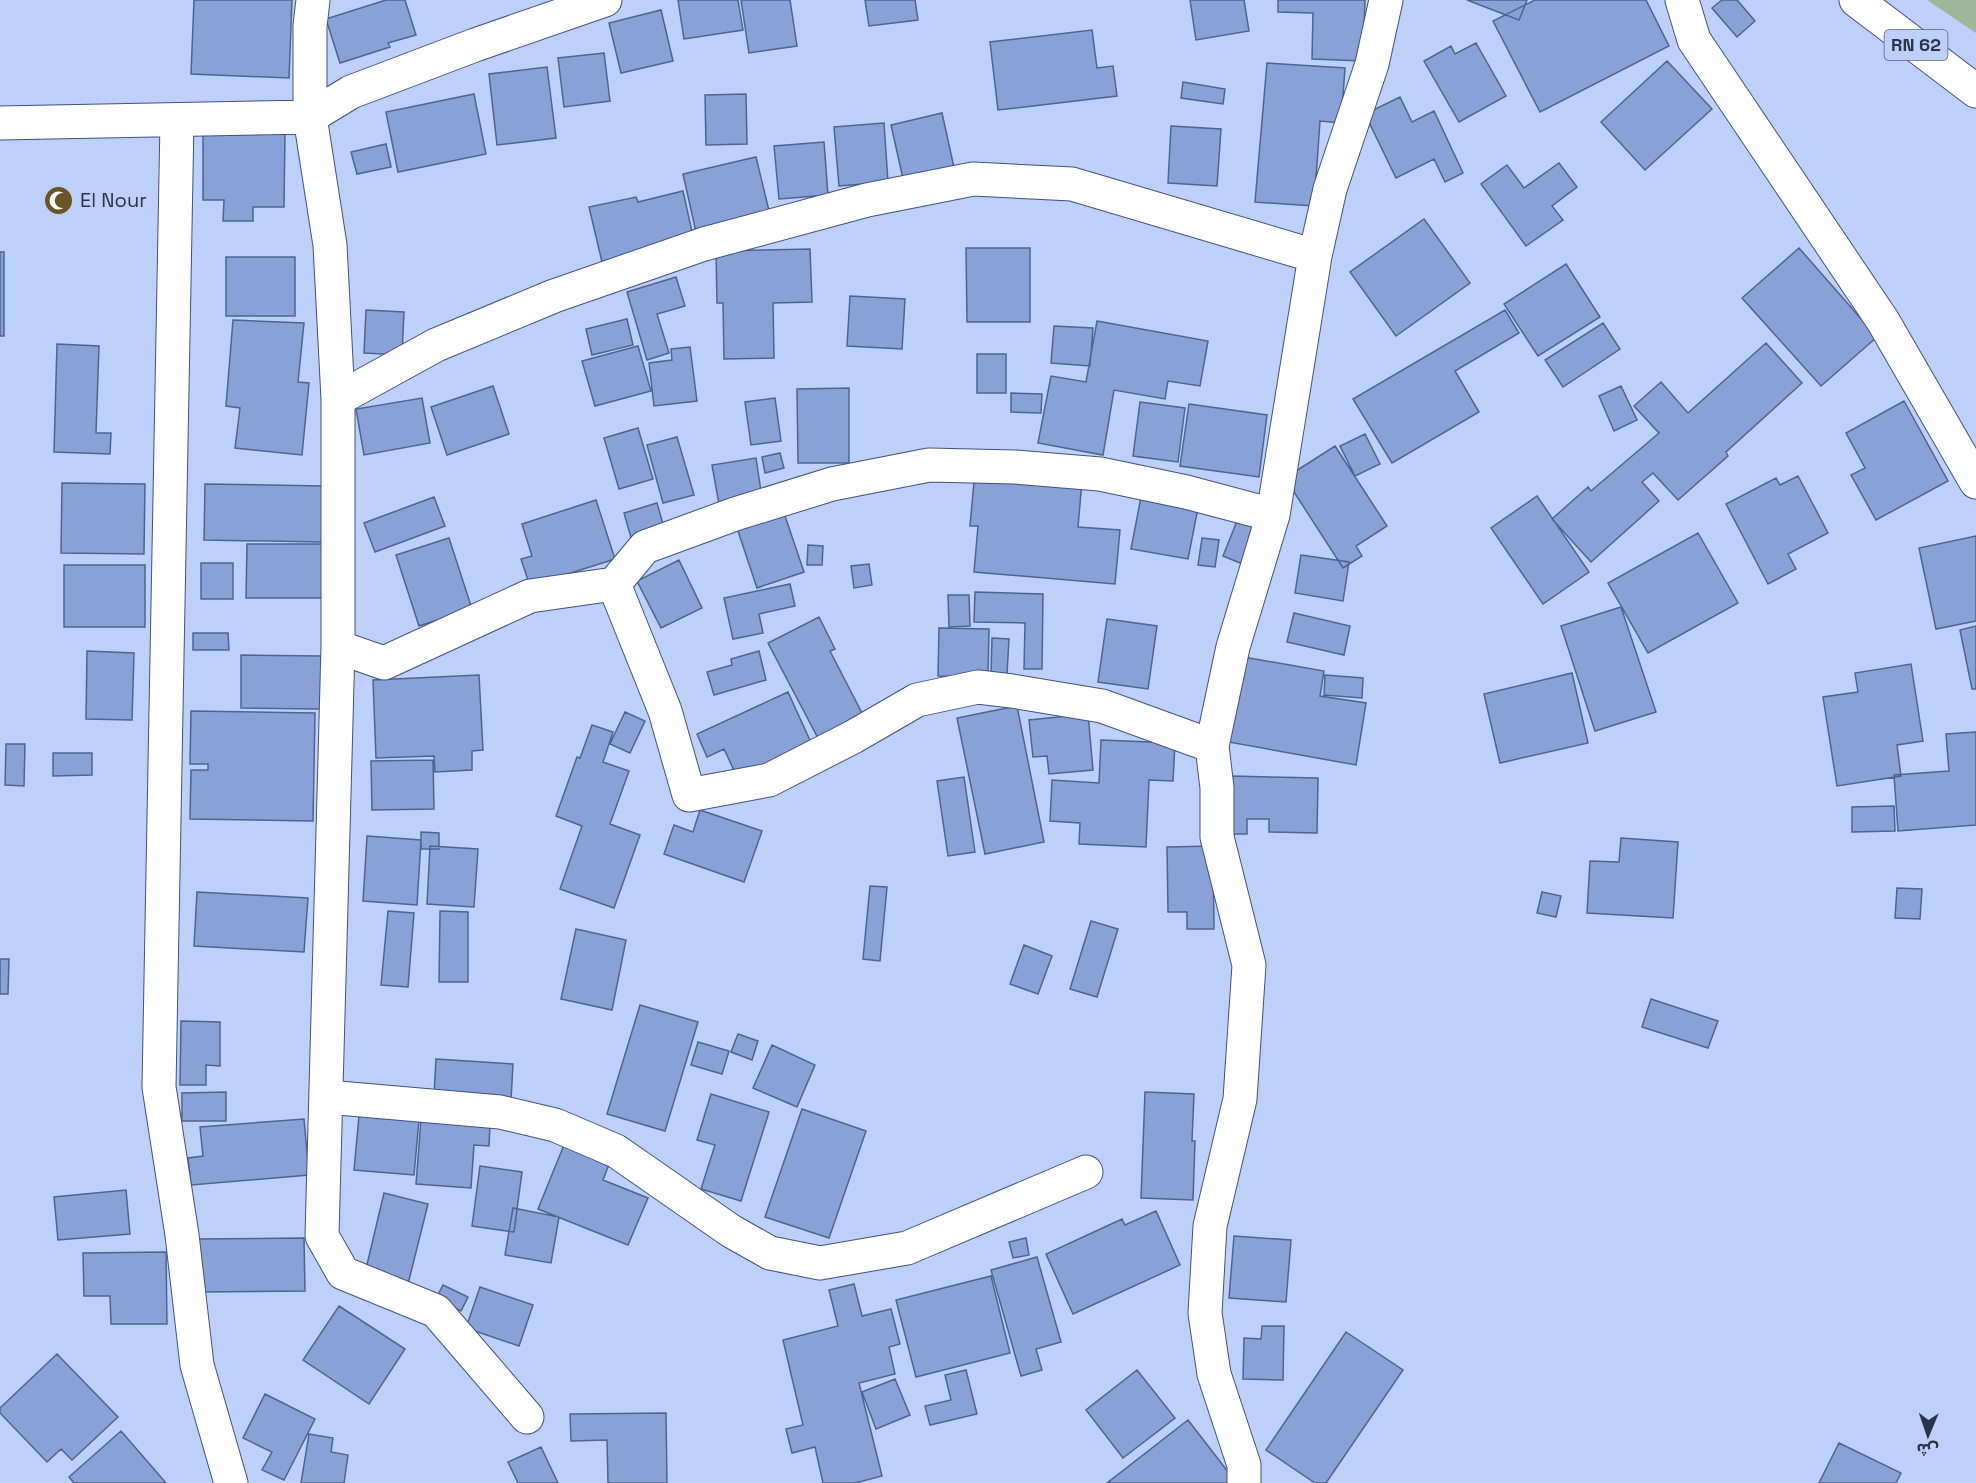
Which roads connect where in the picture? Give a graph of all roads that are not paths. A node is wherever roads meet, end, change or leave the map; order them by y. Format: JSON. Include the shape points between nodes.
{"nodes":[{"id":1,"x":313,"y":0,"type":"edge"},
{"id":2,"x":605,"y":0,"type":"edge"},
{"id":3,"x":1386,"y":0,"type":"edge"},
{"id":4,"x":1682,"y":0,"type":"edge"},
{"id":5,"x":1856,"y":0,"type":"edge"},
{"id":6,"x":1976,"y":91,"type":"edge"},
{"id":7,"x":310,"y":117,"type":"junction"},
{"id":8,"x":177,"y":121,"type":"junction"},
{"id":9,"x":0,"y":123,"type":"edge"},
{"id":10,"x":1315,"y":256,"type":"junction"},
{"id":11,"x":338,"y":399,"type":"junction"},
{"id":12,"x":1976,"y":482,"type":"edge"},
{"id":13,"x":1273,"y":515,"type":"junction"},
{"id":14,"x":614,"y":584,"type":"junction"},
{"id":15,"x":338,"y":647,"type":"junction"},
{"id":16,"x":1212,"y":746,"type":"junction"},
{"id":17,"x":327,"y":1097,"type":"junction"},
{"id":18,"x":1086,"y":1172,"type":"dead end"},
{"id":19,"x":527,"y":1417,"type":"dead end"},
{"id":20,"x":231,"y":1483,"type":"edge"},
{"id":21,"x":1244,"y":1483,"type":"edge"}],
"edges":[{"from":1,"to":7,"type":"street"},
{"from":2,"to":7,"type":"street","via":[[351,92]]},
{"from":3,"to":10,"type":"street","via":[[1372,64],[1330,189]]},
{"from":4,"to":12,"type":"street","via":[[1694,40],[1883,321]]},
{"from":5,"to":6,"type":"street","number":"RN 62"},
{"from":7,"to":8,"type":"street"},
{"from":7,"to":11,"type":"street","via":[[330,245]]},
{"from":8,"to":9,"type":"street"},
{"from":8,"to":20,"type":"street","via":[[159,1087],[183,1235],[196,1365]]},
{"from":10,"to":11,"type":"street","via":[[1072,184],[972,179],[867,200],[704,244],[597,281],[436,345]]},
{"from":10,"to":13,"type":"street"},
{"from":11,"to":15,"type":"street"},
{"from":13,"to":14,"type":"street","via":[[1100,474],[929,465],[832,484],[645,547]]},
{"from":13,"to":16,"type":"street","via":[[1233,647]]},
{"from":14,"to":15,"type":"street","via":[[530,596],[384,663]]},
{"from":14,"to":16,"type":"street","via":[[665,711],[689,795],[769,780],[917,699],[978,687],[1102,706]]},
{"from":15,"to":17,"type":"street"},
{"from":16,"to":21,"type":"street","via":[[1217,837],[1249,965],[1240,1099],[1210,1226],[1205,1313],[1214,1374],[1244,1465]]},
{"from":17,"to":18,"type":"street","via":[[500,1112],[555,1125],[616,1151],[730,1231],[770,1253],[820,1263],[908,1248]]},
{"from":17,"to":19,"type":"street","via":[[322,1236],[343,1274],[436,1311]]}]}
